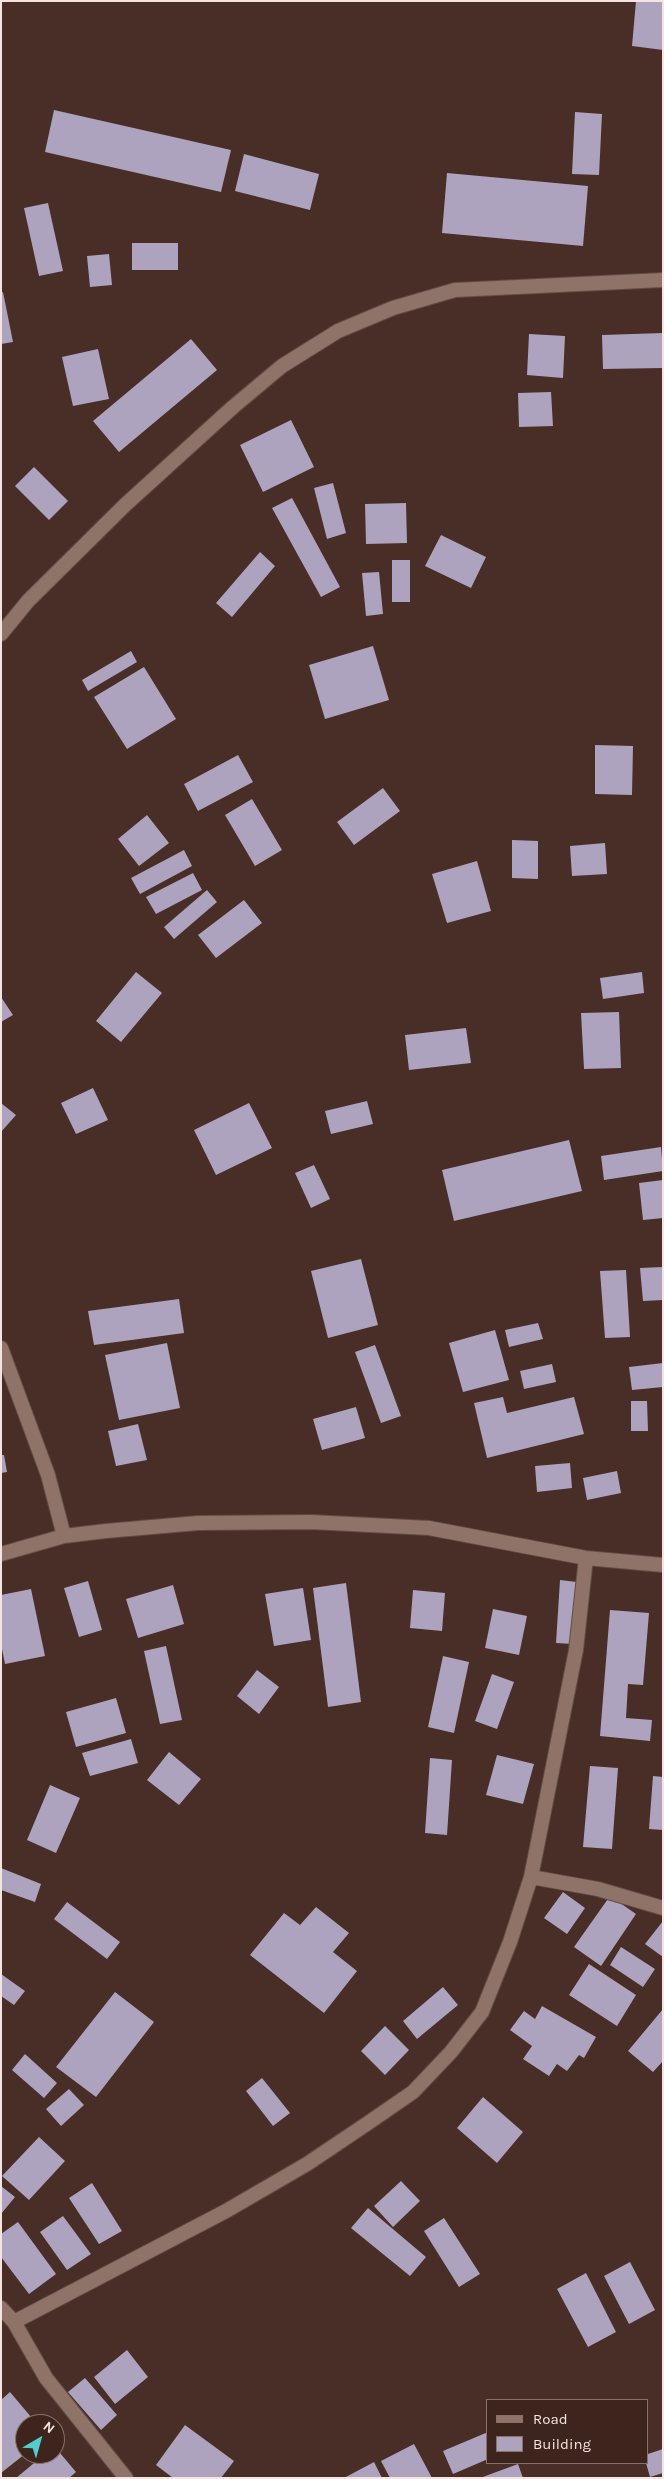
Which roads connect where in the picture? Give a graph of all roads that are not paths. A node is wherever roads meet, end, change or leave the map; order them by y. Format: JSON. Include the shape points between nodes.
{"nodes":[{"id":1,"x":663,"y":280,"type":"edge"},
{"id":2,"x":1,"y":634,"type":"edge"},
{"id":3,"x":1,"y":1348,"type":"edge"},
{"id":4,"x":64,"y":1536,"type":"junction"},
{"id":5,"x":1,"y":1554,"type":"edge"},
{"id":6,"x":586,"y":1558,"type":"junction"},
{"id":7,"x":663,"y":1566,"type":"edge"},
{"id":8,"x":531,"y":1877,"type":"junction"},
{"id":9,"x":663,"y":1908,"type":"edge"},
{"id":10,"x":1,"y":2308,"type":"edge"},
{"id":11,"x":14,"y":2322,"type":"junction"},
{"id":12,"x":126,"y":2478,"type":"edge"}],
"edges":[{"from":1,"to":2,"type":"street","via":[[455,290],[393,308],[338,331],[282,366],[154,479],[28,601]]},
{"from":3,"to":4,"type":"street","via":[[48,1475]]},
{"from":4,"to":5,"type":"street"},
{"from":4,"to":6,"type":"street","via":[[198,1523],[311,1522],[429,1528]]},
{"from":6,"to":7,"type":"street"},
{"from":6,"to":8,"type":"street","via":[[576,1650]]},
{"from":8,"to":9,"type":"street","via":[[598,1890]]},
{"from":8,"to":11,"type":"street","via":[[482,2012],[451,2052],[413,2092],[307,2164],[226,2211]]},
{"from":10,"to":11,"type":"street"},
{"from":11,"to":12,"type":"street","via":[[46,2378]]}]}
